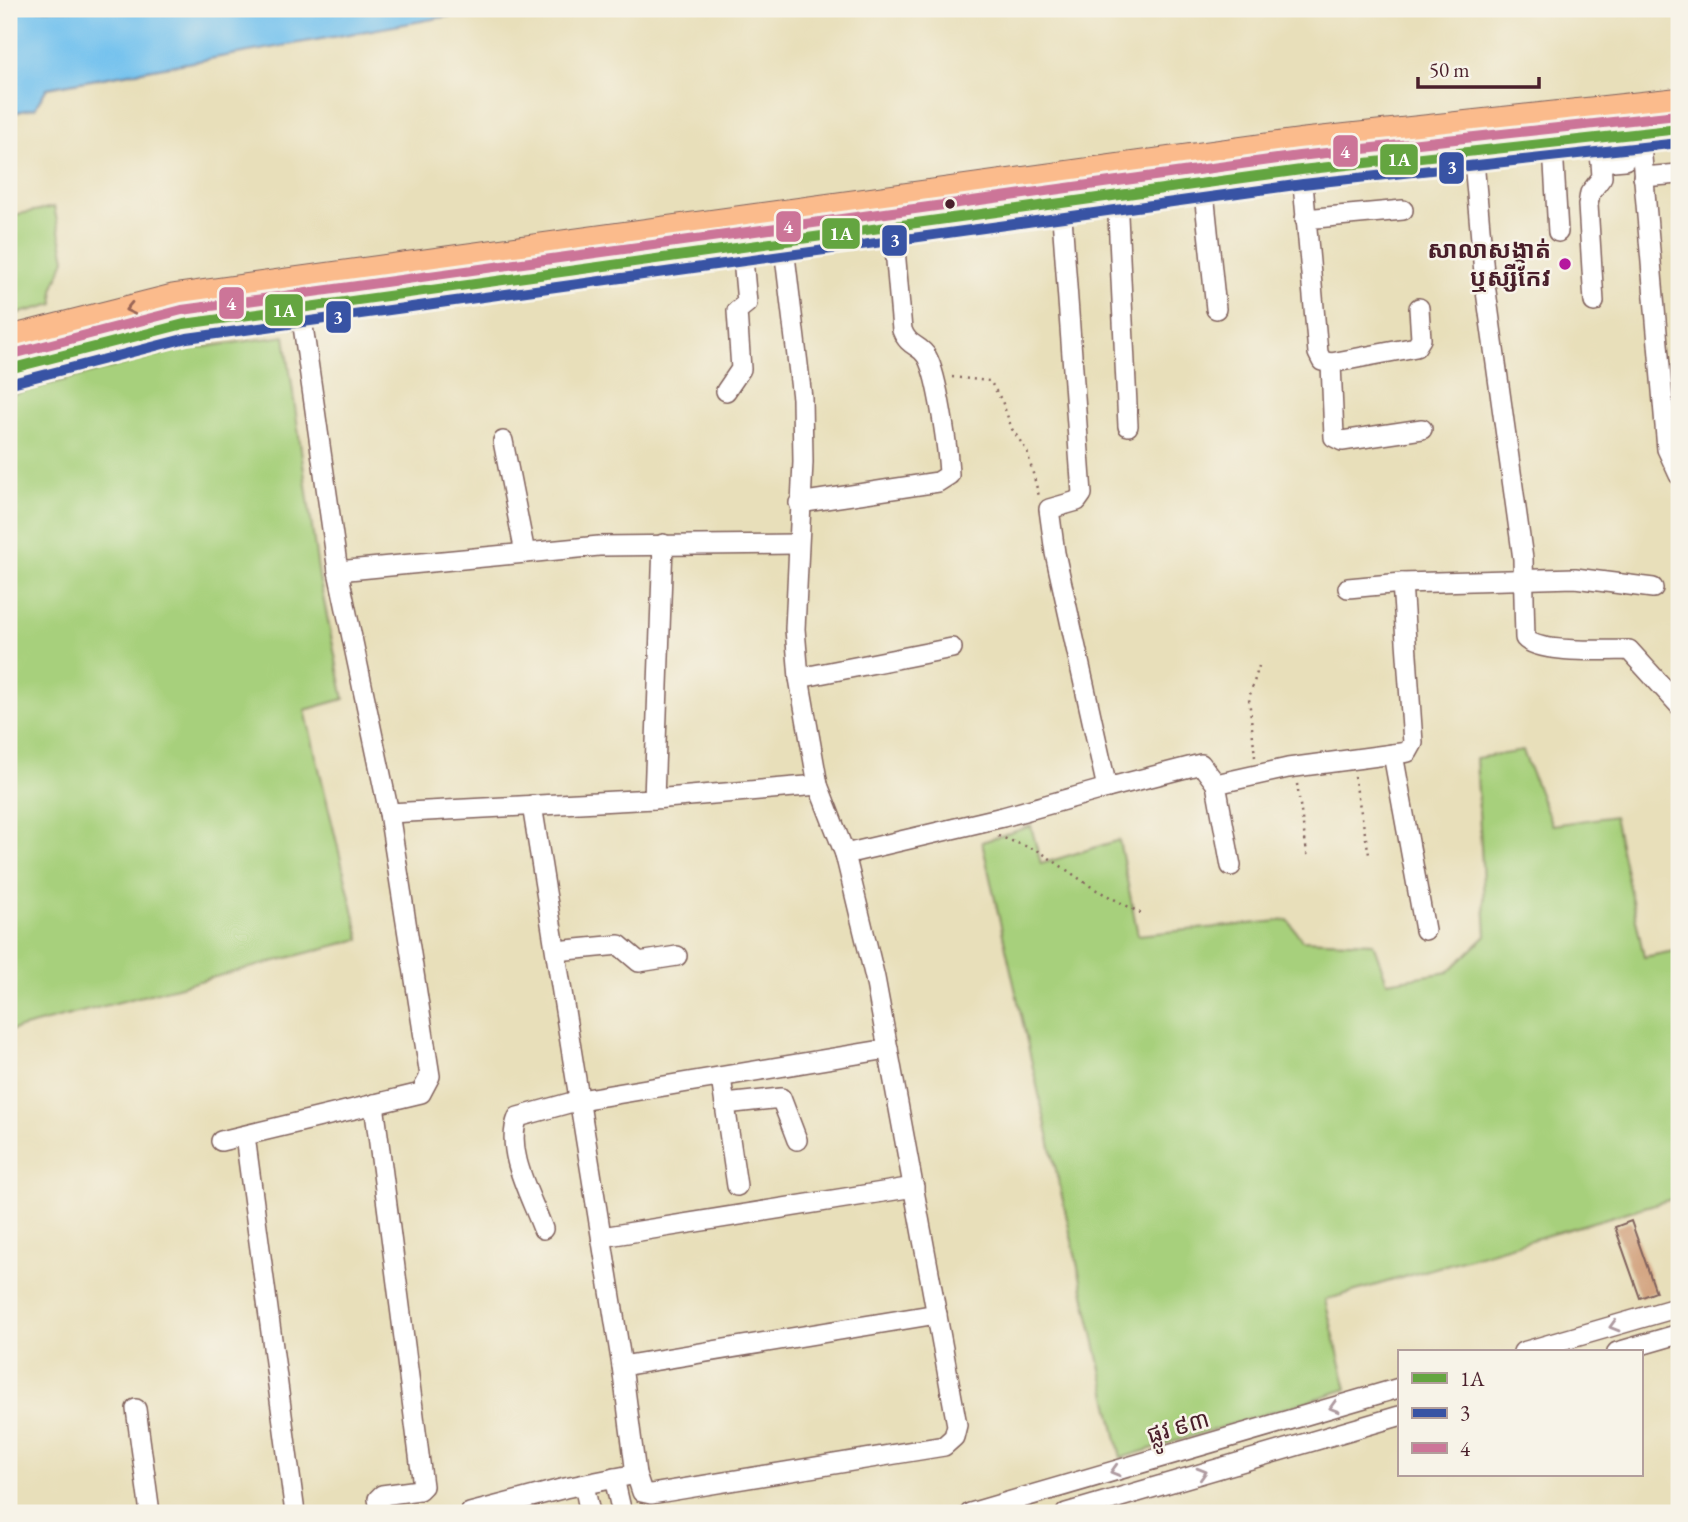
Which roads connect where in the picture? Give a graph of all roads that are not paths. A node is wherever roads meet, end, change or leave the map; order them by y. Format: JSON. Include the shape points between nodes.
{"nodes":[{"id":1,"x":1679,"y":103,"type":"edge"},
{"id":2,"x":1552,"y":129,"type":"junction"},
{"id":3,"x":1679,"y":129,"type":"edge"},
{"id":4,"x":1620,"y":135,"type":"junction"},
{"id":5,"x":1472,"y":150,"type":"junction"},
{"id":6,"x":1301,"y":157,"type":"junction"},
{"id":7,"x":1202,"y":170,"type":"junction"},
{"id":8,"x":1679,"y":174,"type":"edge"},
{"id":9,"x":1643,"y":177,"type":"junction"},
{"id":10,"x":1117,"y":195,"type":"junction"},
{"id":11,"x":1061,"y":203,"type":"junction"},
{"id":12,"x":1403,"y":210,"type":"dead end"},
{"id":13,"x":1305,"y":219,"type":"junction"},
{"id":14,"x":892,"y":226,"type":"junction"},
{"id":15,"x":782,"y":229,"type":"junction"},
{"id":16,"x":1558,"y":232,"type":"dead end"},
{"id":17,"x":742,"y":248,"type":"junction"},
{"id":18,"x":299,"y":295,"type":"junction"},
{"id":19,"x":1594,"y":302,"type":"dead end"},
{"id":20,"x":1419,"y":308,"type":"dead end"},
{"id":21,"x":1216,"y":309,"type":"dead end"},
{"id":22,"x":9,"y":341,"type":"edge"},
{"id":23,"x":1331,"y":363,"type":"junction"},
{"id":24,"x":9,"y":369,"type":"edge"},
{"id":25,"x":726,"y":391,"type":"dead end"},
{"id":26,"x":1671,"y":398,"type":"edge"},
{"id":27,"x":1128,"y":426,"type":"dead end"},
{"id":28,"x":1422,"y":429,"type":"dead end"},
{"id":29,"x":503,"y":441,"type":"dead end"},
{"id":30,"x":1679,"y":475,"type":"edge"},
{"id":31,"x":799,"y":503,"type":"junction"},
{"id":32,"x":663,"y":544,"type":"junction"},
{"id":33,"x":797,"y":544,"type":"junction"},
{"id":34,"x":525,"y":553,"type":"junction"},
{"id":35,"x":338,"y":571,"type":"junction"},
{"id":36,"x":1524,"y":579,"type":"junction"},
{"id":37,"x":1402,"y":583,"type":"junction"},
{"id":38,"x":1653,"y":587,"type":"dead end"},
{"id":39,"x":1348,"y":588,"type":"dead end"},
{"id":40,"x":952,"y":648,"type":"dead end"},
{"id":41,"x":799,"y":678,"type":"junction"},
{"id":42,"x":1679,"y":705,"type":"edge"},
{"id":43,"x":1393,"y":754,"type":"junction"},
{"id":44,"x":1216,"y":783,"type":"junction"},
{"id":45,"x":818,"y":785,"type":"junction"},
{"id":46,"x":1107,"y":788,"type":"junction"},
{"id":47,"x":654,"y":799,"type":"junction"},
{"id":48,"x":532,"y":805,"type":"junction"},
{"id":49,"x":389,"y":813,"type":"junction"},
{"id":50,"x":845,"y":854,"type":"junction"},
{"id":51,"x":1231,"y":866,"type":"dead end"},
{"id":52,"x":1425,"y":930,"type":"dead end"},
{"id":53,"x":556,"y":951,"type":"junction"},
{"id":54,"x":677,"y":956,"type":"dead end"},
{"id":55,"x":888,"y":1049,"type":"junction"},
{"id":56,"x":721,"y":1078,"type":"junction"},
{"id":57,"x":580,"y":1100,"type":"junction"},
{"id":58,"x":374,"y":1104,"type":"junction"},
{"id":59,"x":725,"y":1104,"type":"junction"},
{"id":60,"x":245,"y":1136,"type":"junction"},
{"id":61,"x":797,"y":1140,"type":"dead end"},
{"id":62,"x":221,"y":1142,"type":"dead end"},
{"id":63,"x":737,"y":1186,"type":"dead end"},
{"id":64,"x":914,"y":1187,"type":"junction"},
{"id":65,"x":543,"y":1229,"type":"dead end"},
{"id":66,"x":602,"y":1237,"type":"junction"},
{"id":67,"x":1679,"y":1307,"type":"edge"},
{"id":68,"x":937,"y":1314,"type":"junction"},
{"id":69,"x":1679,"y":1334,"type":"edge"},
{"id":70,"x":1530,"y":1350,"type":"edge"},
{"id":71,"x":1624,"y":1350,"type":"edge"},
{"id":72,"x":622,"y":1366,"type":"junction"},
{"id":73,"x":1398,"y":1388,"type":"edge"},
{"id":74,"x":136,"y":1409,"type":"dead end"},
{"id":75,"x":1398,"y":1416,"type":"edge"},
{"id":76,"x":636,"y":1474,"type":"junction"},
{"id":77,"x":614,"y":1478,"type":"junction"},
{"id":78,"x":584,"y":1485,"type":"junction"},
{"id":79,"x":150,"y":1513,"type":"edge"},
{"id":80,"x":295,"y":1513,"type":"edge"},
{"id":81,"x":381,"y":1513,"type":"edge"},
{"id":82,"x":470,"y":1513,"type":"edge"},
{"id":83,"x":590,"y":1513,"type":"edge"},
{"id":84,"x":622,"y":1513,"type":"edge"},
{"id":85,"x":970,"y":1513,"type":"edge"},
{"id":86,"x":1066,"y":1513,"type":"edge"}],
"edges":[{"from":1,"to":4,"type":"highway"},
{"from":2,"to":4,"type":"highway"},
{"from":2,"to":4,"type":"highway"},
{"from":2,"to":5,"type":"highway"},
{"from":2,"to":6,"type":"highway"},
{"from":2,"to":16,"type":"street"},
{"from":3,"to":4,"type":"highway"},
{"from":4,"to":9,"type":"street"},
{"from":4,"to":19,"type":"street","via":[[1588,205]]},
{"from":5,"to":6,"type":"highway"},
{"from":5,"to":36,"type":"street"},
{"from":6,"to":7,"type":"highway"},
{"from":6,"to":13,"type":"street"},
{"from":7,"to":10,"type":"highway"},
{"from":7,"to":15,"type":"highway"},
{"from":7,"to":21,"type":"street"},
{"from":8,"to":9,"type":"street"},
{"from":9,"to":26,"type":"street"},
{"from":10,"to":11,"type":"highway"},
{"from":10,"to":27,"type":"street"},
{"from":11,"to":14,"type":"highway"},
{"from":11,"to":46,"type":"street","via":[[1082,495],[1077,501],[1049,509]]},
{"from":12,"to":13,"type":"street"},
{"from":13,"to":23,"type":"street","via":[[1318,353],[1322,361]]},
{"from":14,"to":15,"type":"highway"},
{"from":14,"to":31,"type":"street","via":[[902,330],[906,342],[927,358],[947,448],[948,476],[938,482]]},
{"from":15,"to":17,"type":"highway"},
{"from":15,"to":18,"type":"highway"},
{"from":15,"to":31,"type":"street","via":[[802,398]]},
{"from":17,"to":18,"type":"highway"},
{"from":17,"to":25,"type":"street","via":[[747,303],[737,312],[741,369]]},
{"from":18,"to":22,"type":"highway","one_way":true,"via":[[175,299]]},
{"from":18,"to":24,"type":"highway"},
{"from":18,"to":35,"type":"street"},
{"from":20,"to":23,"type":"street","via":[[1421,339],[1416,347]]},
{"from":23,"to":28,"type":"street","via":[[1334,437],[1342,441]]},
{"from":26,"to":30,"type":"street","via":[[1667,449]]},
{"from":29,"to":34,"type":"street"},
{"from":31,"to":33,"type":"street"},
{"from":32,"to":33,"type":"street"},
{"from":32,"to":34,"type":"street"},
{"from":32,"to":47,"type":"street"},
{"from":33,"to":41,"type":"street"},
{"from":34,"to":35,"type":"street"},
{"from":35,"to":49,"type":"street"},
{"from":36,"to":37,"type":"street"},
{"from":36,"to":38,"type":"street","via":[[1575,578]]},
{"from":36,"to":42,"type":"street","via":[[1528,641],[1567,650],[1629,650]]},
{"from":37,"to":39,"type":"street"},
{"from":37,"to":43,"type":"street","via":[[1413,743],[1408,752]]},
{"from":40,"to":41,"type":"street"},
{"from":41,"to":45,"type":"street"},
{"from":43,"to":44,"type":"street"},
{"from":43,"to":52,"type":"street"},
{"from":44,"to":46,"type":"street","via":[[1201,764]]},
{"from":44,"to":51,"type":"street"},
{"from":45,"to":47,"type":"street"},
{"from":45,"to":50,"type":"street"},
{"from":46,"to":50,"type":"street"},
{"from":47,"to":48,"type":"street"},
{"from":48,"to":49,"type":"street"},
{"from":48,"to":53,"type":"street"},
{"from":49,"to":58,"type":"street","via":[[430,1076],[421,1093]]},
{"from":50,"to":55,"type":"street"},
{"from":53,"to":54,"type":"street","via":[[619,945],[639,962]]},
{"from":53,"to":57,"type":"street"},
{"from":55,"to":56,"type":"street"},
{"from":55,"to":64,"type":"street"},
{"from":56,"to":57,"type":"street"},
{"from":56,"to":59,"type":"street"},
{"from":57,"to":65,"type":"street","via":[[518,1117],[513,1130],[517,1160]]},
{"from":57,"to":66,"type":"street"},
{"from":58,"to":60,"type":"street"},
{"from":58,"to":81,"type":"street","via":[[423,1486],[382,1495],[378,1499]]},
{"from":59,"to":61,"type":"street","via":[[781,1098]]},
{"from":59,"to":63,"type":"street"},
{"from":60,"to":62,"type":"street"},
{"from":60,"to":80,"type":"street"},
{"from":64,"to":66,"type":"street"},
{"from":64,"to":68,"type":"street"},
{"from":66,"to":72,"type":"street"},
{"from":67,"to":70,"type":"street","one_way":true},
{"from":68,"to":72,"type":"street"},
{"from":68,"to":76,"type":"street","via":[[957,1425],[954,1437],[944,1446],[651,1494],[642,1492]]},
{"from":69,"to":71,"type":"street"},
{"from":72,"to":76,"type":"street"},
{"from":73,"to":85,"type":"street","name":"ផ្លូវ ៩៣","one_way":true},
{"from":74,"to":79,"type":"street"},
{"from":86,"to":75,"type":"street","one_way":true},
{"from":76,"to":77,"type":"street"},
{"from":77,"to":78,"type":"street"},
{"from":77,"to":84,"type":"street"},
{"from":78,"to":82,"type":"street"},
{"from":78,"to":83,"type":"street"}]}
